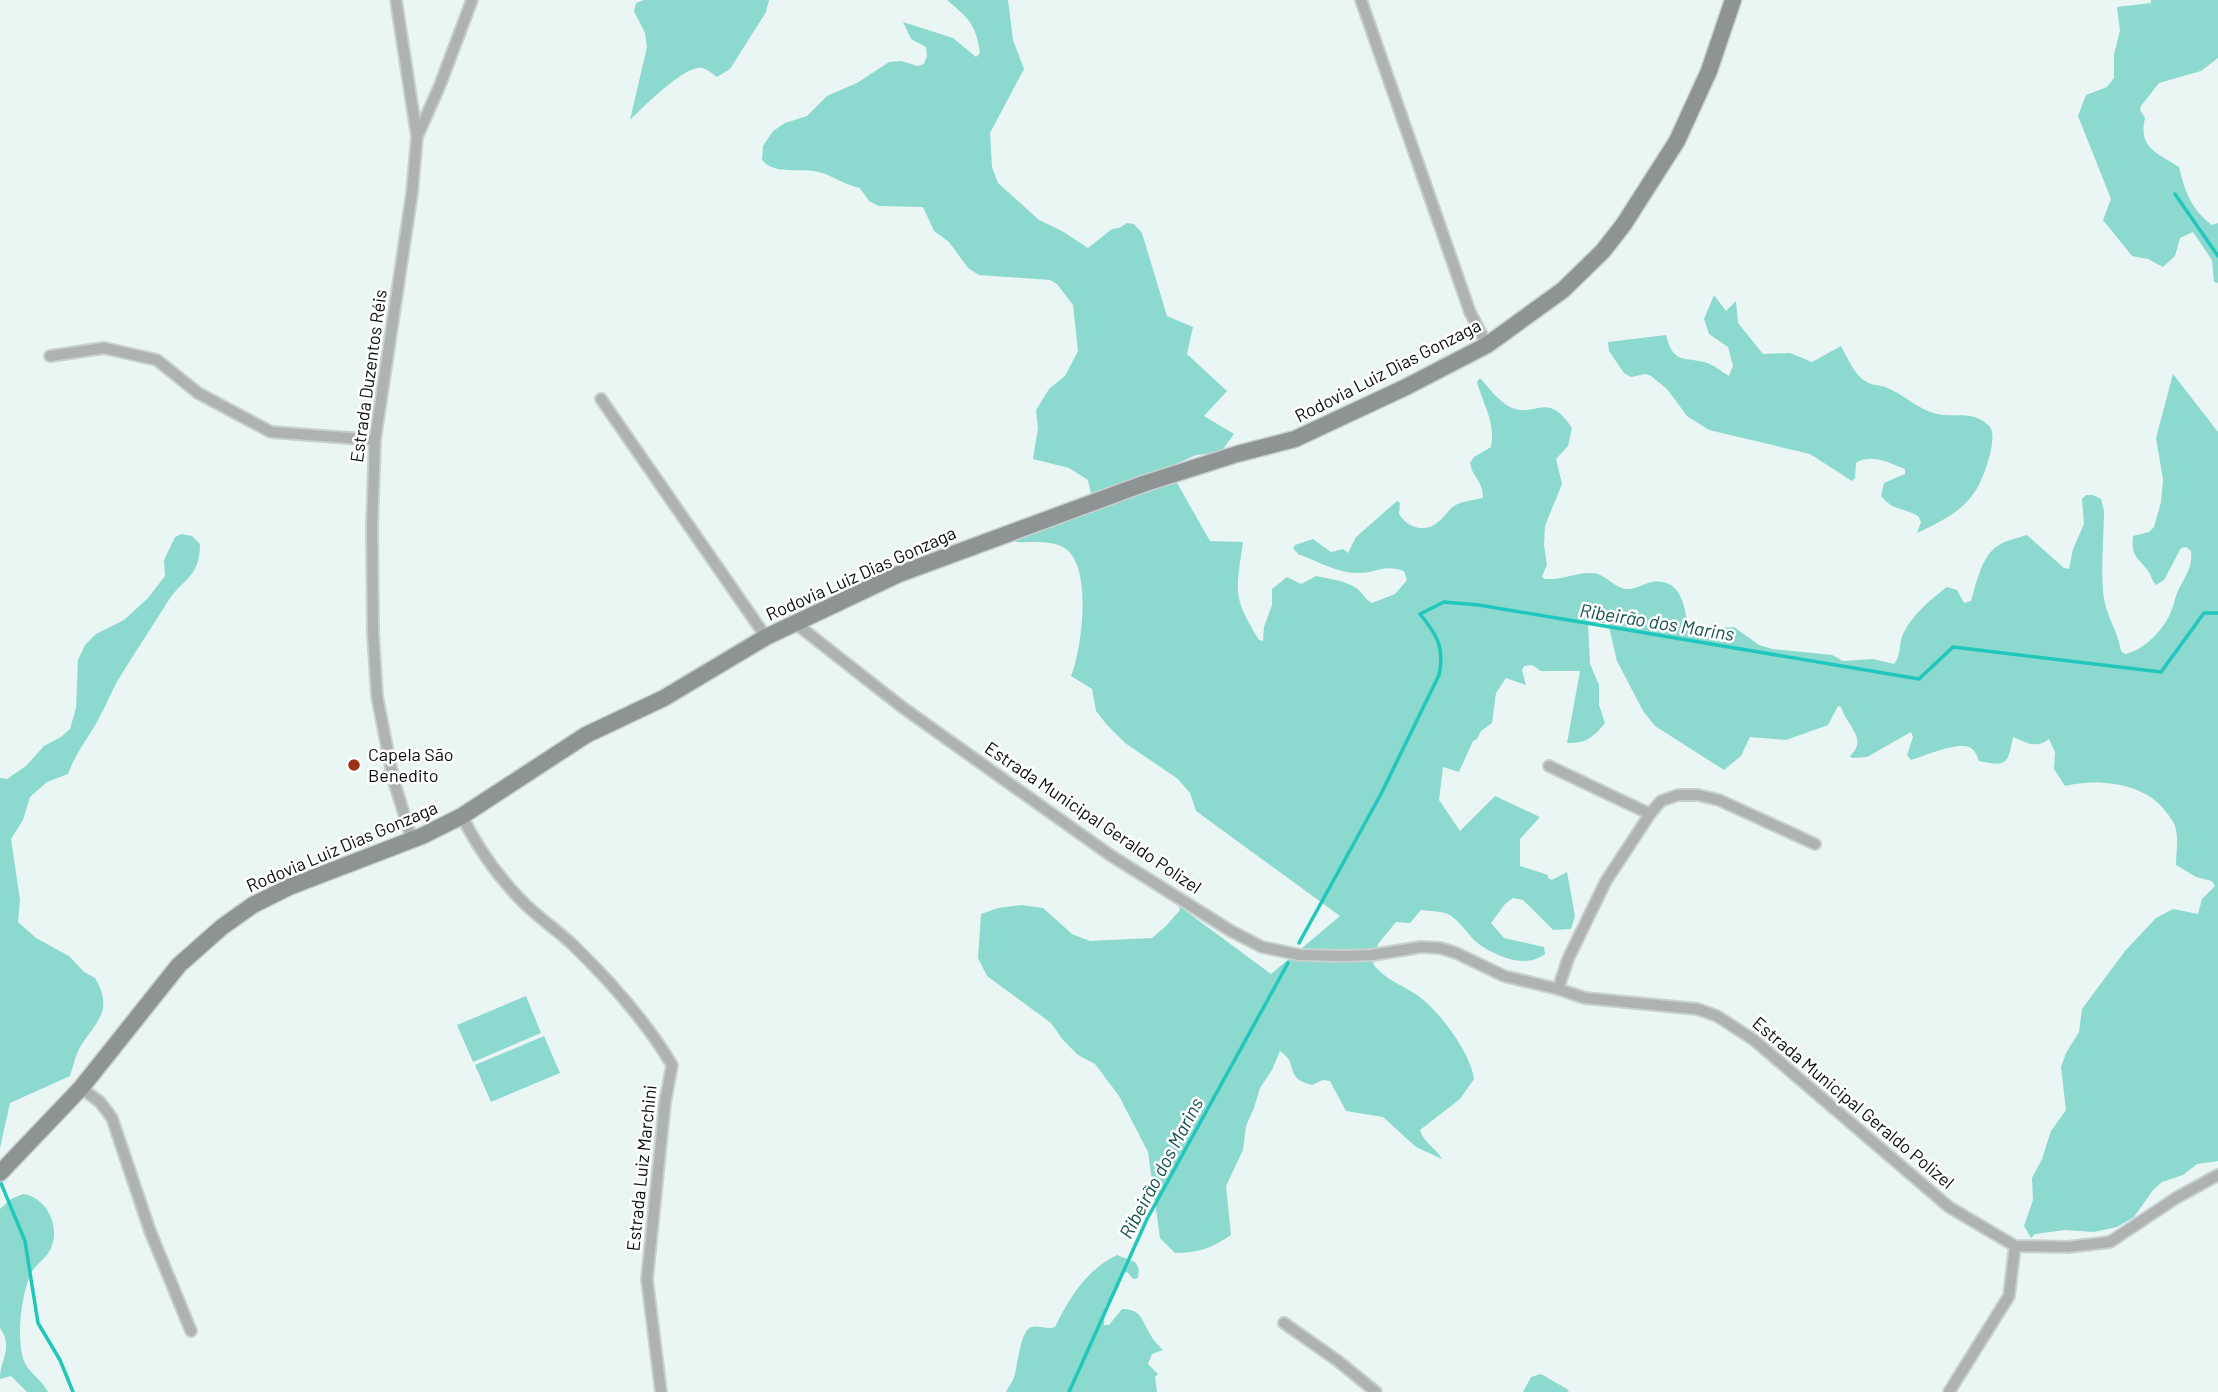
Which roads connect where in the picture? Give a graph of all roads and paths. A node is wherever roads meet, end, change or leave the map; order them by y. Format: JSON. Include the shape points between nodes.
{"nodes":[{"id":1,"x":396,"y":0,"type":"edge"},
{"id":2,"x":472,"y":0,"type":"edge"},
{"id":3,"x":1361,"y":0,"type":"edge"},
{"id":4,"x":1733,"y":0,"type":"edge"},
{"id":5,"x":417,"y":137,"type":"junction"},
{"id":6,"x":1488,"y":345,"type":"junction"},
{"id":7,"x":50,"y":356,"type":"dead end"},
{"id":8,"x":601,"y":399,"type":"dead end"},
{"id":9,"x":375,"y":440,"type":"junction"},
{"id":10,"x":795,"y":622,"type":"junction"},
{"id":11,"x":766,"y":637,"type":"junction"},
{"id":12,"x":1549,"y":766,"type":"dead end"},
{"id":13,"x":1650,"y":814,"type":"junction"},
{"id":14,"x":462,"y":816,"type":"junction"},
{"id":15,"x":412,"y":840,"type":"junction"},
{"id":16,"x":1815,"y":844,"type":"dead end"},
{"id":17,"x":1558,"y":989,"type":"junction"},
{"id":18,"x":82,"y":1088,"type":"junction"},
{"id":19,"x":1,"y":1172,"type":"edge"},
{"id":20,"x":2218,"y":1175,"type":"edge"},
{"id":21,"x":2015,"y":1246,"type":"junction"},
{"id":22,"x":1284,"y":1323,"type":"dead end"},
{"id":23,"x":191,"y":1331,"type":"dead end"},
{"id":24,"x":660,"y":1392,"type":"edge"},
{"id":25,"x":1376,"y":1392,"type":"edge"},
{"id":26,"x":1949,"y":1392,"type":"edge"}],
"edges":[{"from":1,"to":5,"type":"street","name":"Estrada Duzentos Réis"},
{"from":2,"to":5,"type":"street"},
{"from":3,"to":6,"type":"street","via":[[1470,312]]},
{"from":4,"to":6,"type":"main road","name":"Rodovia Luiz Dias Gonzaga","via":[[1709,71],[1677,141],[1624,224],[1563,290]]},
{"from":5,"to":9,"type":"street","name":"Estrada Duzentos Réis"},
{"from":6,"to":10,"type":"main road","name":"Rodovia Luiz Dias Gonzaga","via":[[1295,439],[1143,484],[1010,531],[899,574]]},
{"from":7,"to":9,"type":"street","via":[[104,348],[157,360],[198,393],[271,432]]},
{"from":8,"to":11,"type":"street"},
{"from":9,"to":15,"type":"street","name":"Estrada Duzentos Réis","via":[[372,526],[377,696],[393,778]]},
{"from":10,"to":11,"type":"main road","name":"Rodovia Luiz Dias Gonzaga"},
{"from":10,"to":17,"type":"street","name":"Estrada Municipal Geraldo Polizel","via":[[902,707],[1110,855],[1262,947],[1300,955],[1345,956],[1440,948],[1504,976]]},
{"from":11,"to":14,"type":"main road","name":"Rodovia Luiz Dias Gonzaga","via":[[664,698],[586,735]]},
{"from":12,"to":13,"type":"street"},
{"from":13,"to":16,"type":"street","via":[[1661,802],[1678,795],[1698,796],[1719,800]]},
{"from":13,"to":17,"type":"street","via":[[1606,881]]},
{"from":14,"to":15,"type":"main road","name":"Rodovia Luiz Dias Gonzaga"},
{"from":14,"to":24,"type":"street","name":"Estrada Luiz Marchini","via":[[500,876],[619,993],[672,1065],[647,1279]]},
{"from":15,"to":18,"type":"main road","name":"Rodovia Luiz Dias Gonzaga","via":[[289,887],[222,927],[179,965]]},
{"from":17,"to":21,"type":"street","name":"Estrada Municipal Geraldo Polizel","via":[[1585,998],[1697,1009],[1717,1016],[1754,1040],[1949,1207]]},
{"from":18,"to":19,"type":"main road","name":"Rodovia Luiz Dias Gonzaga"},
{"from":18,"to":23,"type":"street","via":[[112,1118],[150,1231]]},
{"from":20,"to":21,"type":"street","name":"Estrada Municipal Geraldo Polizel","via":[[2110,1242]]},
{"from":21,"to":26,"type":"street","via":[[2009,1296]]},
{"from":22,"to":25,"type":"street"}]}
